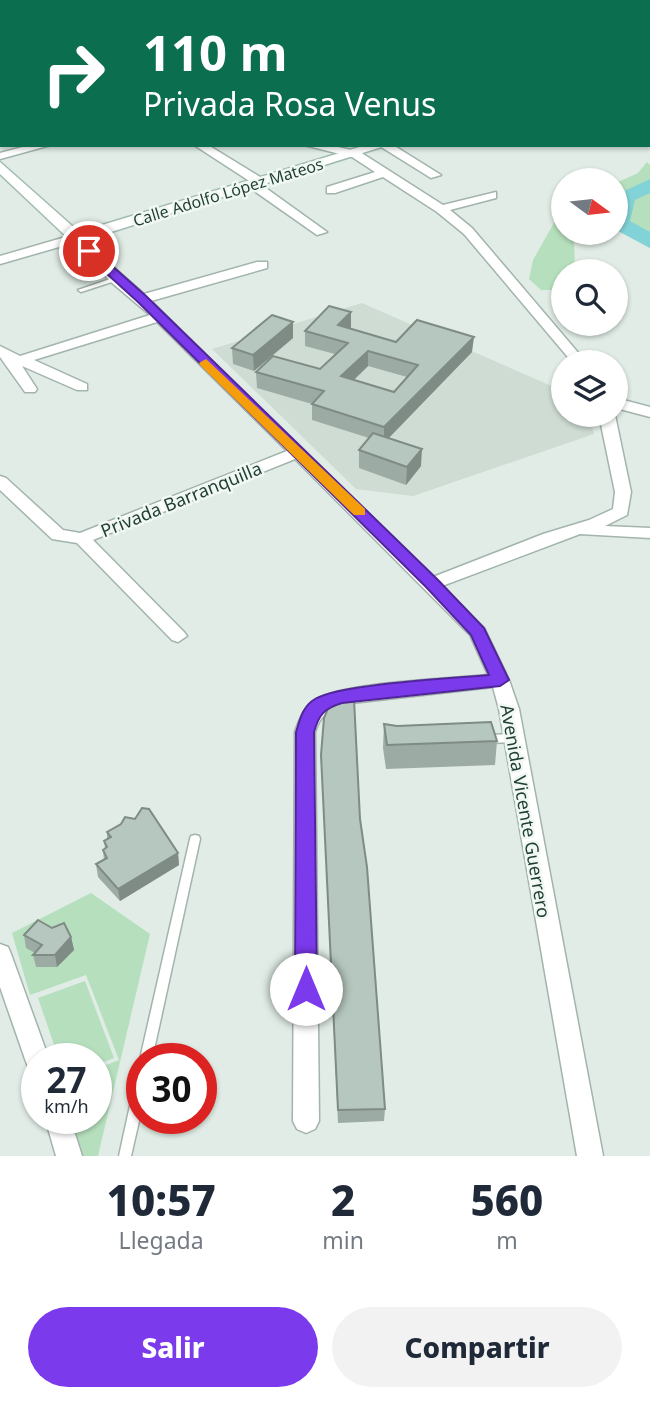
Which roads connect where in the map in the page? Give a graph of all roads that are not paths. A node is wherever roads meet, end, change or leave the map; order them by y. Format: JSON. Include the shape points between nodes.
{"nodes":[{"id":1,"x":37,"y":147,"type":"edge"},
{"id":2,"x":203,"y":147,"type":"edge"},
{"id":3,"x":320,"y":147,"type":"edge"},
{"id":4,"x":376,"y":147,"type":"edge"},
{"id":5,"x":386,"y":147,"type":"edge"},
{"id":6,"x":356,"y":154,"type":"junction"},
{"id":7,"x":0,"y":156,"type":"edge"},
{"id":8,"x":0,"y":166,"type":"edge"},
{"id":9,"x":383,"y":173,"type":"junction"},
{"id":10,"x":435,"y":175,"type":"dead end"},
{"id":11,"x":258,"y":184,"type":"junction"},
{"id":12,"x":331,"y":190,"type":"dead end"},
{"id":13,"x":492,"y":195,"type":"dead end"},
{"id":14,"x":441,"y":209,"type":"junction"},
{"id":15,"x":321,"y":232,"type":"dead end"},
{"id":16,"x":76,"y":238,"type":"junction"},
{"id":17,"x":0,"y":260,"type":"edge"},
{"id":18,"x":262,"y":265,"type":"dead end"},
{"id":19,"x":116,"y":279,"type":"junction"},
{"id":20,"x":80,"y":289,"type":"dead end"},
{"id":21,"x":142,"y":299,"type":"junction"},
{"id":22,"x":157,"y":317,"type":"junction"},
{"id":23,"x":569,"y":350,"type":"edge"},
{"id":24,"x":10,"y":356,"type":"edge"},
{"id":25,"x":82,"y":387,"type":"dead end"},
{"id":26,"x":30,"y":389,"type":"dead end"},
{"id":27,"x":628,"y":406,"type":"edge"},
{"id":28,"x":650,"y":412,"type":"edge"},
{"id":29,"x":610,"y":427,"type":"edge"},
{"id":30,"x":299,"y":453,"type":"junction"},
{"id":31,"x":0,"y":481,"type":"edge"},
{"id":32,"x":573,"y":530,"type":"junction"},
{"id":33,"x":650,"y":533,"type":"edge"},
{"id":34,"x":82,"y":538,"type":"junction"},
{"id":35,"x":432,"y":584,"type":"junction"},
{"id":36,"x":178,"y":636,"type":"dead end"},
{"id":37,"x":500,"y":680,"type":"junction"},
{"id":38,"x":515,"y":738,"type":"junction"},
{"id":39,"x":475,"y":740,"type":"edge"},
{"id":40,"x":195,"y":839,"type":"dead end"},
{"id":41,"x":0,"y":954,"type":"edge"},
{"id":42,"x":31,"y":1043,"type":"edge"},
{"id":43,"x":150,"y":1043,"type":"edge"},
{"id":44,"x":306,"y":1121,"type":"dead end"},
{"id":45,"x":62,"y":1134,"type":"edge"},
{"id":46,"x":130,"y":1134,"type":"edge"},
{"id":47,"x":69,"y":1156,"type":"edge"},
{"id":48,"x":125,"y":1156,"type":"edge"},
{"id":49,"x":590,"y":1156,"type":"edge"}],
"edges":[{"from":1,"to":7,"type":"street"},
{"from":2,"to":11,"type":"street"},
{"from":3,"to":6,"type":"street"},
{"from":4,"to":6,"type":"main road","name":"Calle Adolfo López Mateos"},
{"from":5,"to":10,"type":"street"},
{"from":6,"to":9,"type":"street"},
{"from":6,"to":11,"type":"main road","name":"Calle Adolfo López Mateos"},
{"from":8,"to":16,"type":"main road","name":"Avenida Vicente Guerrero"},
{"from":9,"to":12,"type":"street"},
{"from":9,"to":14,"type":"street"},
{"from":11,"to":15,"type":"street"},
{"from":11,"to":16,"type":"main road","name":"Calle Adolfo López Mateos"},
{"from":13,"to":14,"type":"street"},
{"from":14,"to":23,"type":"street","via":[[468,231]]},
{"from":16,"to":17,"type":"street"},
{"from":16,"to":19,"type":"street","name":"Avenida Vicente Guerrero"},
{"from":18,"to":21,"type":"street"},
{"from":19,"to":20,"type":"lane"},
{"from":19,"to":21,"type":"street","name":"Avenida Vicente Guerrero"},
{"from":21,"to":22,"type":"street","name":"Avenida Vicente Guerrero"},
{"from":22,"to":24,"type":"street"},
{"from":22,"to":30,"type":"street","name":"Avenida Vicente Guerrero"},
{"from":24,"to":25,"type":"street"},
{"from":24,"to":26,"type":"street"},
{"from":27,"to":28,"type":"street"},
{"from":29,"to":32,"type":"street","via":[[624,492],[621,511]]},
{"from":30,"to":34,"type":"street","name":"Privada Barranquilla"},
{"from":30,"to":35,"type":"street","name":"Avenida Vicente Guerrero"},
{"from":31,"to":34,"type":"street","name":"Privada Barranquilla","via":[[58,535]]},
{"from":32,"to":33,"type":"street"},
{"from":32,"to":35,"type":"street"},
{"from":34,"to":36,"type":"street"},
{"from":35,"to":37,"type":"street","name":"Avenida Vicente Guerrero","via":[[478,632]]},
{"from":37,"to":38,"type":"street","name":"Avenida Vicente Guerrero"},
{"from":37,"to":44,"type":"street","via":[[341,697],[321,703],[310,715],[305,732]]},
{"from":38,"to":39,"type":"lane"},
{"from":38,"to":49,"type":"street","name":"Avenida Vicente Guerrero"},
{"from":40,"to":43,"type":"lane"},
{"from":41,"to":42,"type":"street"},
{"from":45,"to":47,"type":"street"},
{"from":46,"to":48,"type":"lane"}]}
